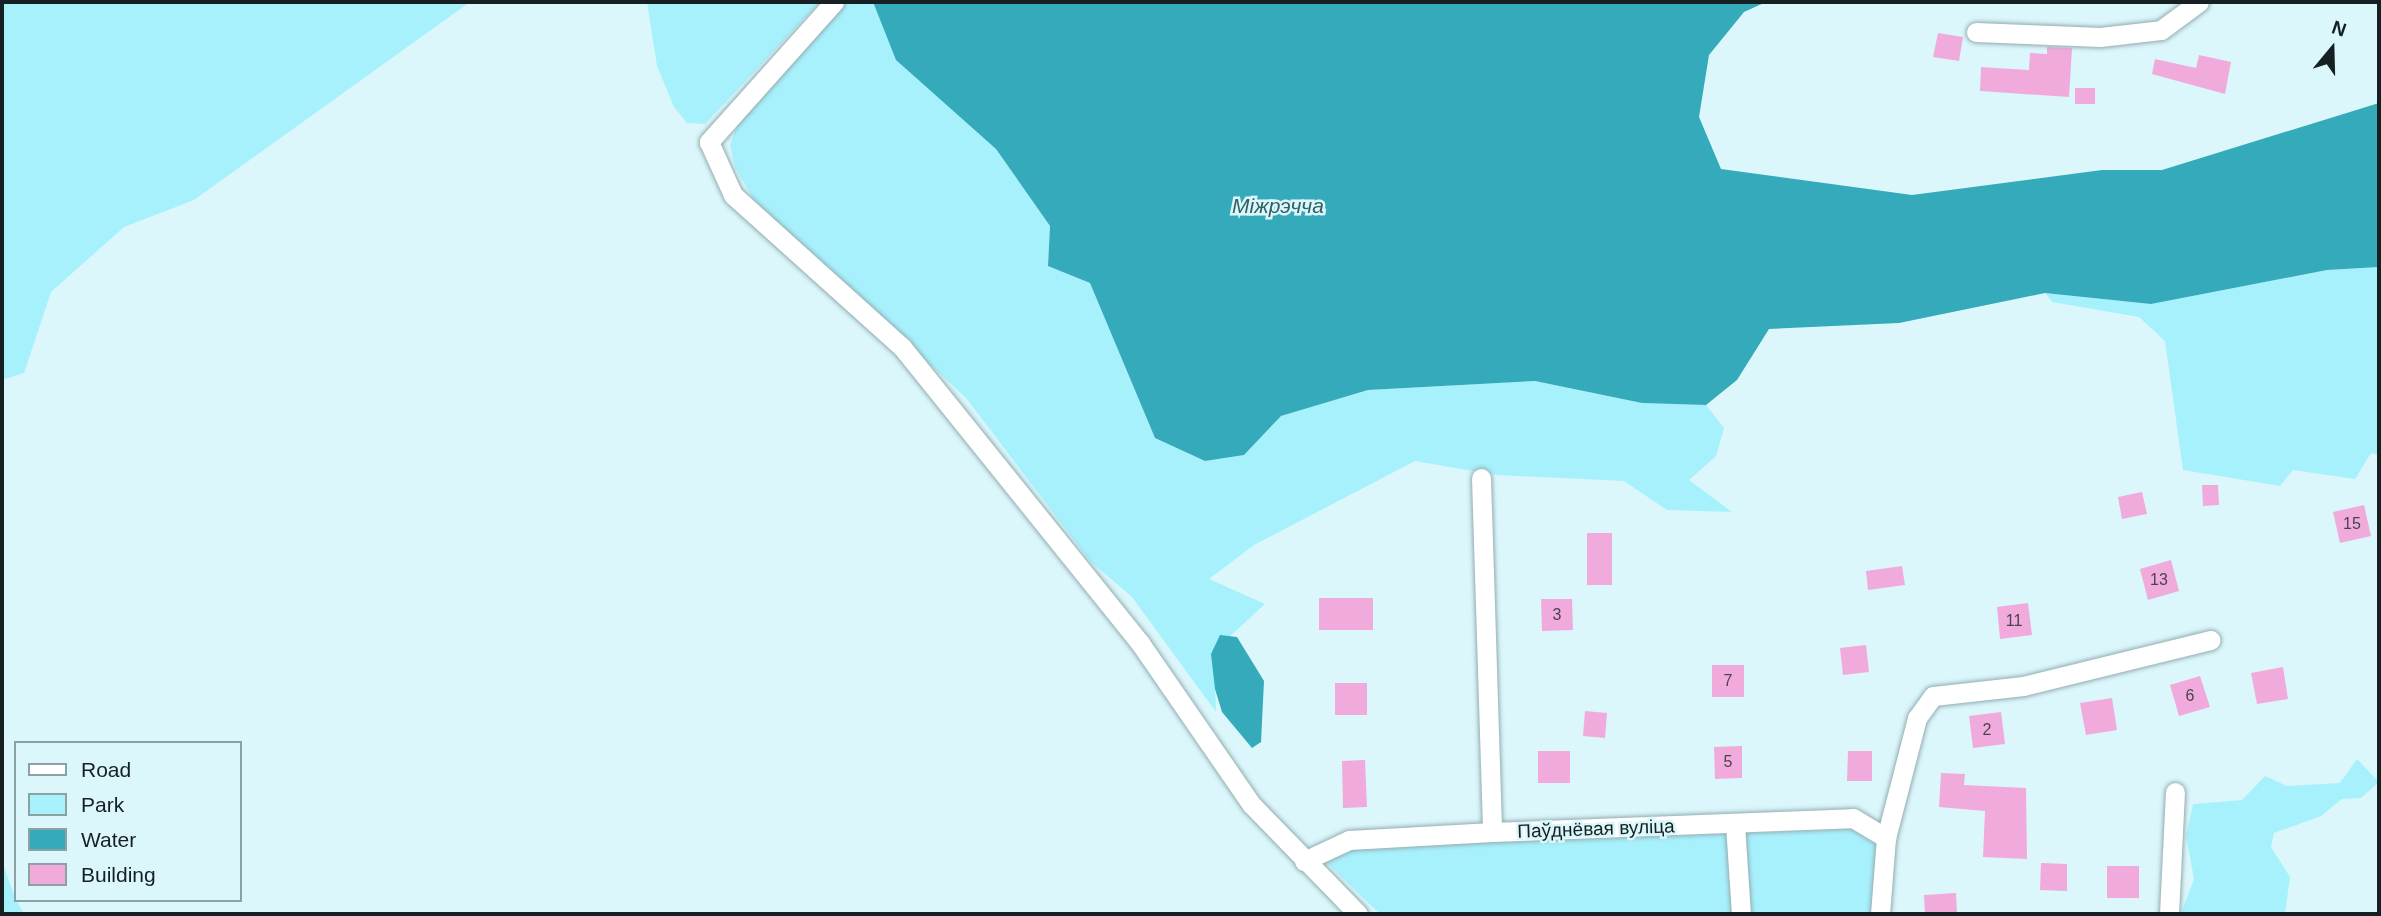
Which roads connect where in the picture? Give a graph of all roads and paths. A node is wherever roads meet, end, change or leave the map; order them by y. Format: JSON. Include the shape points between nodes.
{"nodes":[{"id":1,"x":834,"y":2,"type":"edge"},
{"id":2,"x":2199,"y":2,"type":"edge"},
{"id":3,"x":1976,"y":32,"type":"dead end"},
{"id":4,"x":1481,"y":478,"type":"dead end"},
{"id":5,"x":2210,"y":640,"type":"dead end"},
{"id":6,"x":2175,"y":792,"type":"dead end"},
{"id":7,"x":1735,"y":824,"type":"junction"},
{"id":8,"x":1492,"y":832,"type":"junction"},
{"id":9,"x":1886,"y":838,"type":"junction"},
{"id":10,"x":1304,"y":862,"type":"junction"},
{"id":11,"x":1358,"y":914,"type":"edge"},
{"id":12,"x":1741,"y":914,"type":"edge"},
{"id":13,"x":1880,"y":914,"type":"edge"},
{"id":14,"x":2169,"y":914,"type":"edge"}],
"edges":[{"from":1,"to":10,"type":"street","via":[[709,142],[733,195],[902,347],[1140,643],[1219,764]]},
{"from":2,"to":3,"type":"street","via":[[2161,30],[2100,37]]},
{"from":4,"to":8,"type":"street"},
{"from":5,"to":9,"type":"street","via":[[2023,686],[1933,696],[1917,718]]},
{"from":6,"to":14,"type":"street"},
{"from":7,"to":8,"type":"street","name":"Паўднёвая вуліца"},
{"from":7,"to":9,"type":"street","name":"Паўднёвая вуліца","via":[[1853,818]]},
{"from":7,"to":12,"type":"street"},
{"from":8,"to":10,"type":"street","name":"Паўднёвая вуліца","via":[[1349,841]]},
{"from":9,"to":13,"type":"street"},
{"from":10,"to":11,"type":"street"}]}
